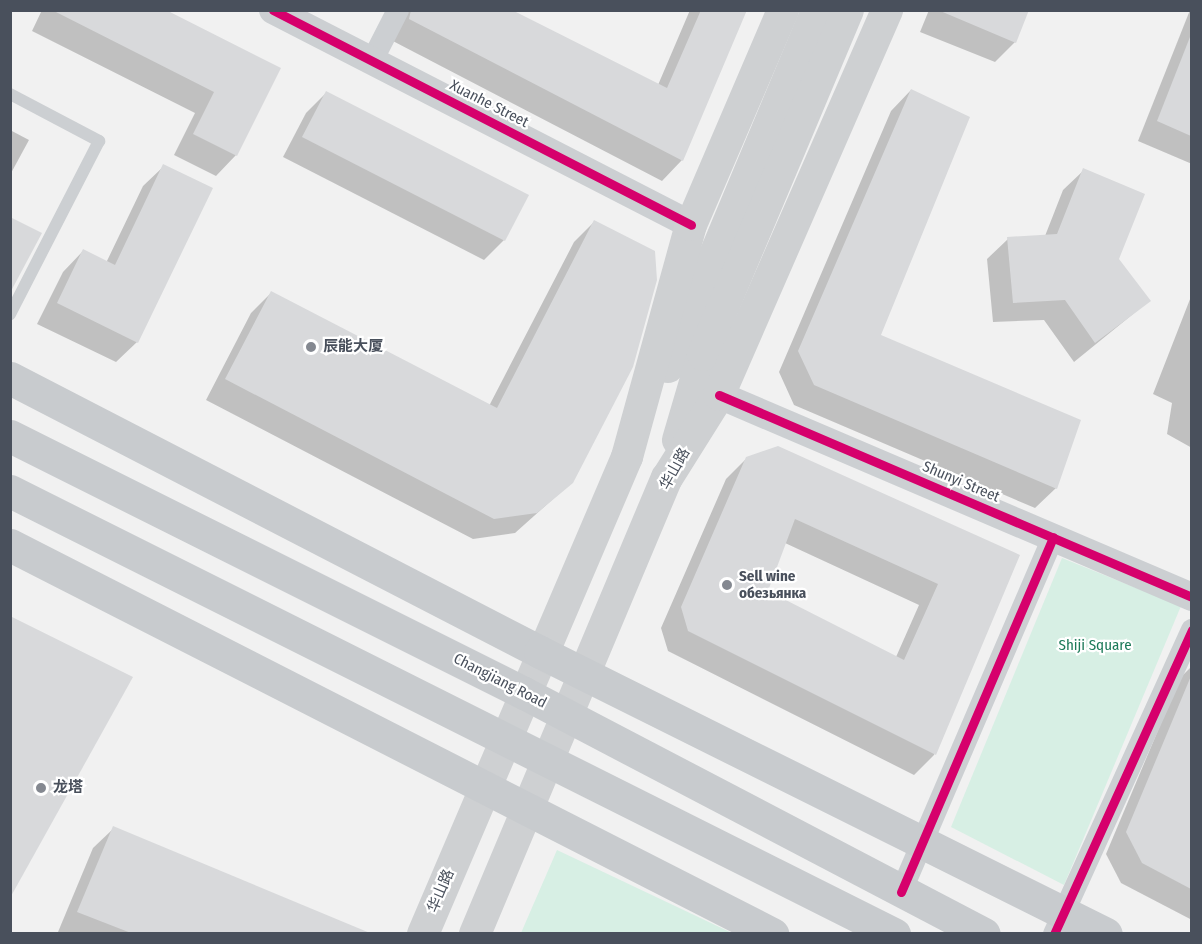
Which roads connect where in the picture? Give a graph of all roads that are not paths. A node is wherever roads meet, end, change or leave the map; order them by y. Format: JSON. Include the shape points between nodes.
{"nodes":[{"id":1,"x":273,"y":10,"type":"edge"},
{"id":2,"x":398,"y":10,"type":"edge"},
{"id":3,"x":783,"y":10,"type":"edge"},
{"id":4,"x":817,"y":10,"type":"edge"},
{"id":5,"x":848,"y":10,"type":"edge"},
{"id":6,"x":887,"y":10,"type":"edge"},
{"id":7,"x":372,"y":61,"type":"junction"},
{"id":8,"x":10,"y":94,"type":"edge"},
{"id":9,"x":691,"y":225,"type":"junction"},
{"id":10,"x":10,"y":314,"type":"edge"},
{"id":11,"x":10,"y":378,"type":"edge"},
{"id":12,"x":719,"y":395,"type":"junction"},
{"id":13,"x":10,"y":436,"type":"edge"},
{"id":14,"x":627,"y":457,"type":"junction"},
{"id":15,"x":667,"y":478,"type":"junction"},
{"id":16,"x":10,"y":491,"type":"edge"},
{"id":17,"x":1053,"y":537,"type":"junction"},
{"id":18,"x":10,"y":545,"type":"edge"},
{"id":19,"x":1191,"y":597,"type":"edge"},
{"id":20,"x":1191,"y":630,"type":"edge"},
{"id":21,"x":540,"y":652,"type":"junction"},
{"id":22,"x":588,"y":675,"type":"junction"},
{"id":23,"x":524,"y":693,"type":"junction"},
{"id":24,"x":571,"y":717,"type":"junction"},
{"id":25,"x":507,"y":737,"type":"junction"},
{"id":26,"x":550,"y":759,"type":"junction"},
{"id":27,"x":487,"y":784,"type":"junction"},
{"id":28,"x":529,"y":807,"type":"junction"},
{"id":29,"x":927,"y":840,"type":"junction"},
{"id":30,"x":901,"y":892,"type":"junction"},
{"id":31,"x":1059,"y":923,"type":"edge"},
{"id":32,"x":423,"y":933,"type":"edge"},
{"id":33,"x":475,"y":933,"type":"edge"},
{"id":34,"x":772,"y":933,"type":"edge"},
{"id":35,"x":894,"y":933,"type":"edge"},
{"id":36,"x":984,"y":933,"type":"edge"},
{"id":37,"x":1106,"y":933,"type":"edge"}],
"edges":[{"from":1,"to":7,"type":"street","name":"Xuanhe Street"},
{"from":2,"to":7,"type":"street"},
{"from":3,"to":9,"type":"main road","name":"华山路"},
{"from":4,"to":14,"type":"main road"},
{"from":5,"to":15,"type":"main road","via":[[703,355]]},
{"from":6,"to":12,"type":"main road","name":"华山路"},
{"from":7,"to":9,"type":"street","name":"Xuanhe Street"},
{"from":8,"to":10,"type":"lane","via":[[99,141]]},
{"from":9,"to":14,"type":"main road","name":"华山路"},
{"from":11,"to":21,"type":"main road"},
{"from":12,"to":15,"type":"main road","name":"华山路"},
{"from":12,"to":17,"type":"street","name":"Shunyi Street"},
{"from":13,"to":23,"type":"main road","name":"Changjiang Road"},
{"from":14,"to":21,"type":"main road","name":"华山路"},
{"from":15,"to":22,"type":"main road","name":"华山路"},
{"from":16,"to":25,"type":"main road"},
{"from":17,"to":19,"type":"street","name":"Shunyi Street"},
{"from":17,"to":29,"type":"street"},
{"from":18,"to":27,"type":"main road"},
{"from":20,"to":31,"type":"street"},
{"from":21,"to":22,"type":"main road"},
{"from":21,"to":23,"type":"main road","name":"华山路"},
{"from":22,"to":24,"type":"main road","name":"华山路"},
{"from":22,"to":29,"type":"main road"},
{"from":23,"to":24,"type":"main road","name":"Changjiang Road"},
{"from":23,"to":25,"type":"main road","name":"华山路"},
{"from":24,"to":26,"type":"main road","name":"华山路"},
{"from":24,"to":30,"type":"main road","name":"Changjiang Road"},
{"from":25,"to":26,"type":"main road"},
{"from":25,"to":27,"type":"main road","name":"华山路"},
{"from":26,"to":28,"type":"main road","name":"华山路"},
{"from":26,"to":35,"type":"main road"},
{"from":27,"to":28,"type":"main road"},
{"from":27,"to":32,"type":"main road","name":"华山路"},
{"from":28,"to":33,"type":"main road","name":"华山路"},
{"from":28,"to":34,"type":"main road"},
{"from":29,"to":30,"type":"street"},
{"from":29,"to":31,"type":"main road"},
{"from":30,"to":36,"type":"main road","name":"Changjiang Road"},
{"from":31,"to":37,"type":"main road"}]}
